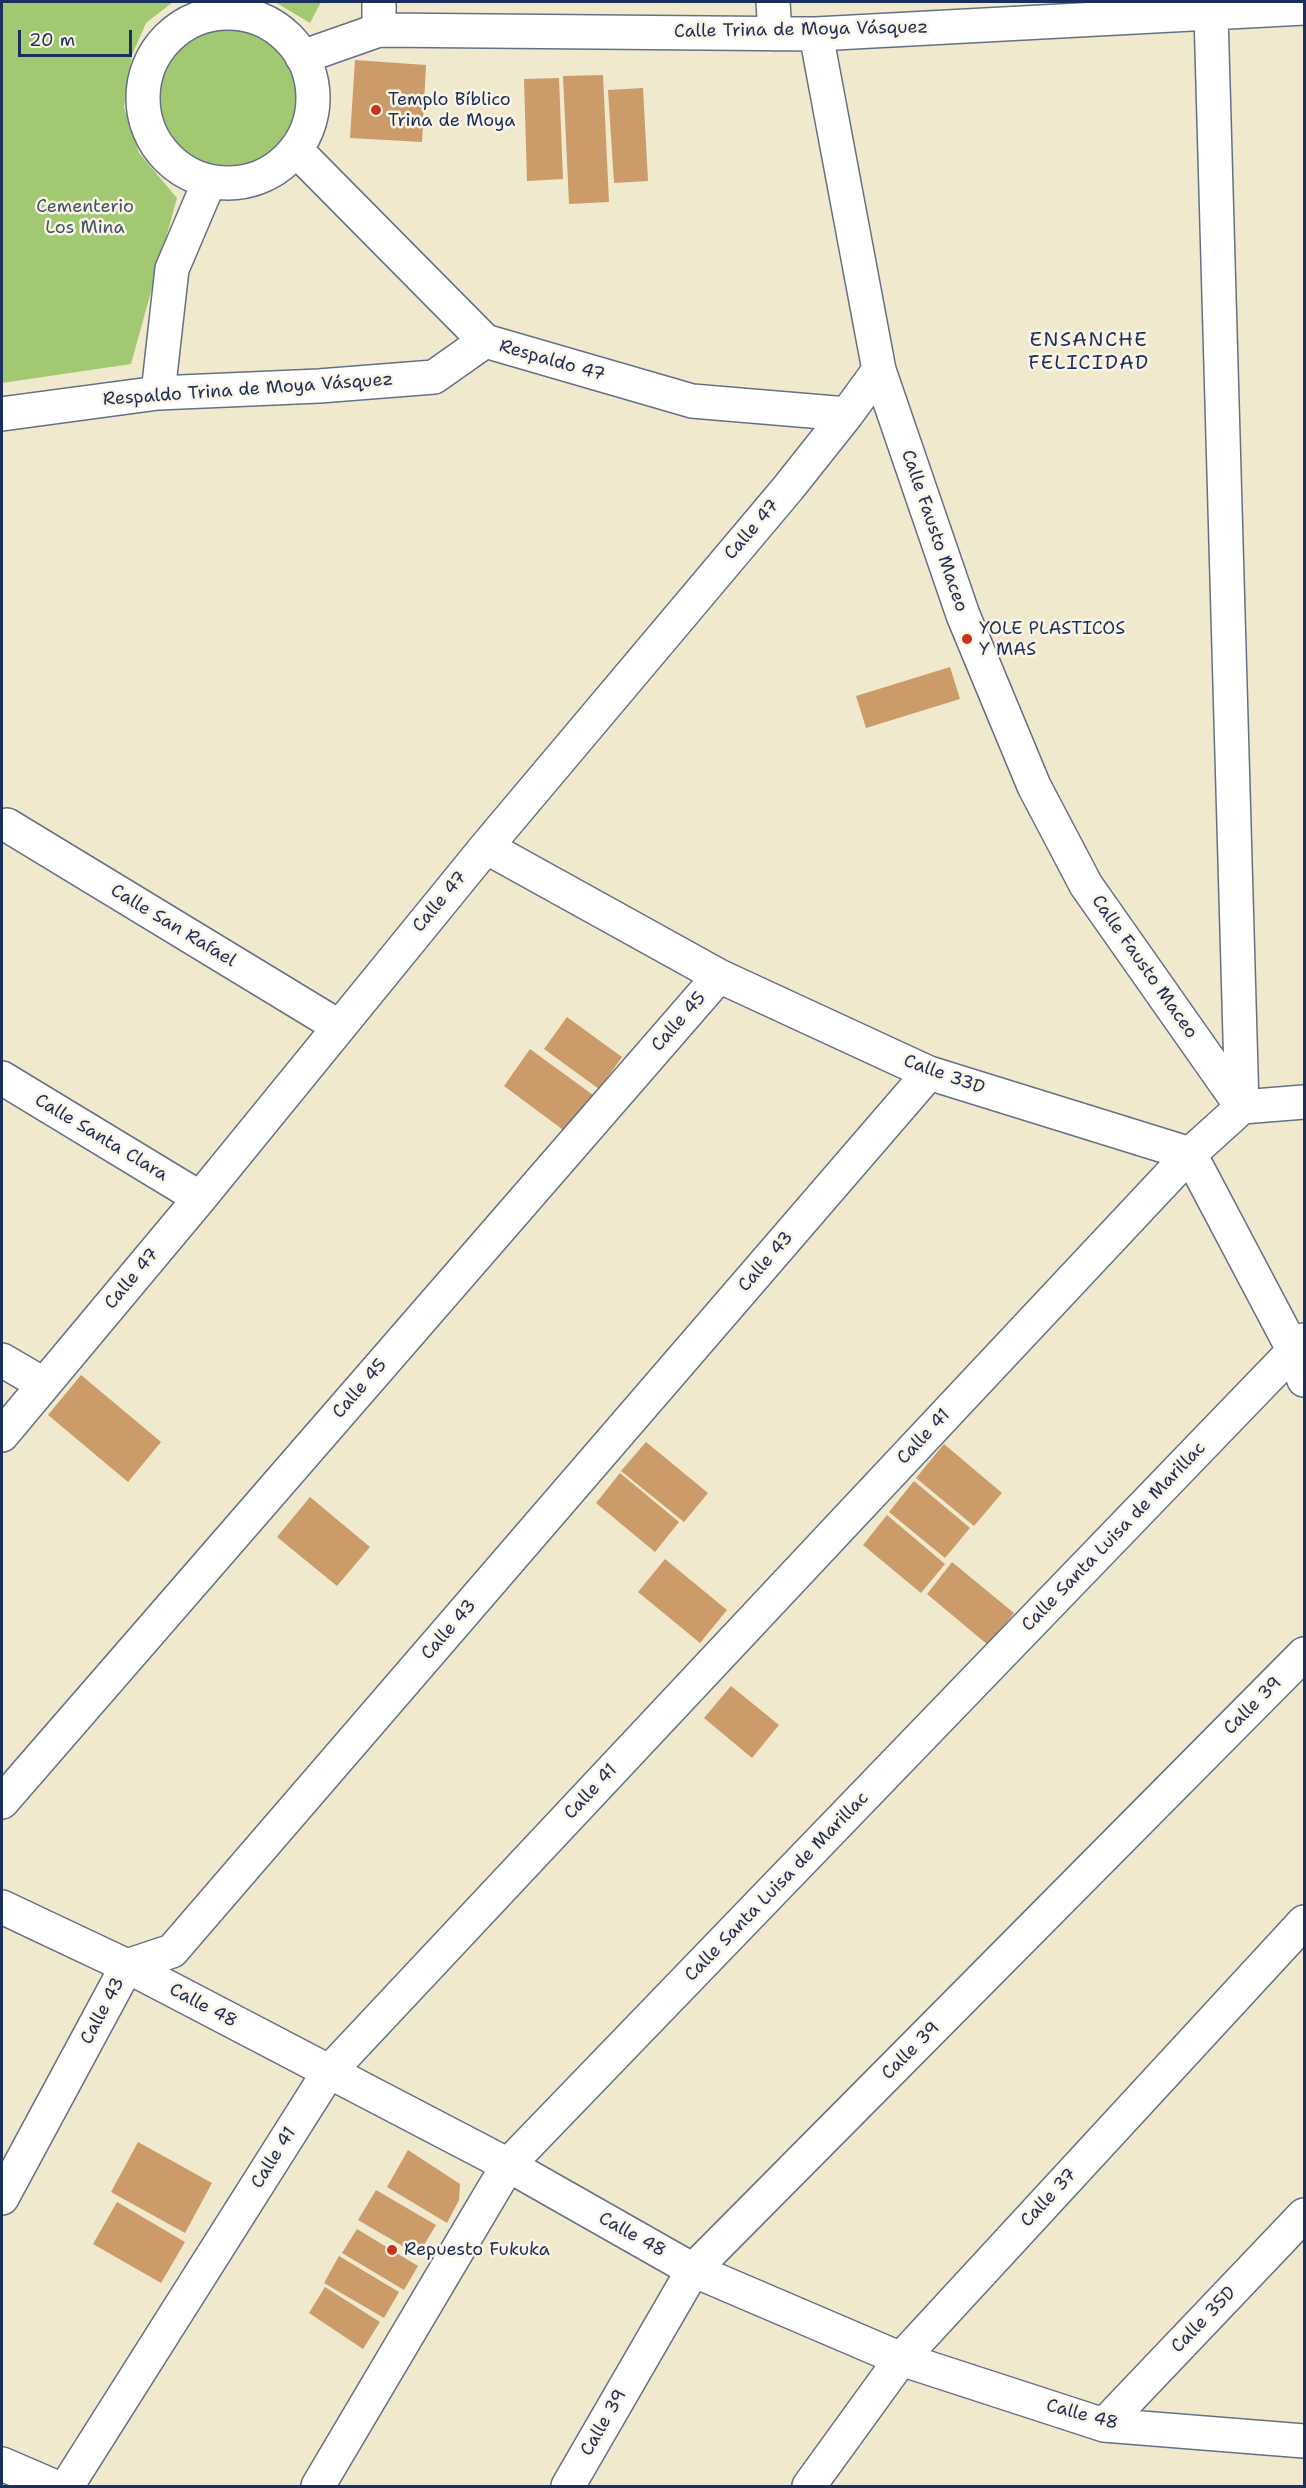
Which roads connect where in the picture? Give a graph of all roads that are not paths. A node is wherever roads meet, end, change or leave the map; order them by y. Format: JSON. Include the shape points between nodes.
{"nodes":[{"id":1,"x":773,"y":2,"type":"edge"},
{"id":2,"x":1305,"y":8,"type":"edge"},
{"id":3,"x":1105,"y":10,"type":"edge"},
{"id":4,"x":1211,"y":14,"type":"junction"},
{"id":5,"x":379,"y":16,"type":"edge"},
{"id":6,"x":775,"y":34,"type":"junction"},
{"id":7,"x":816,"y":34,"type":"junction"},
{"id":8,"x":302,"y":57,"type":"junction"},
{"id":9,"x":296,"y":150,"type":"junction"},
{"id":10,"x":209,"y":182,"type":"junction"},
{"id":11,"x":485,"y":341,"type":"junction"},
{"id":12,"x":879,"y":370,"type":"junction"},
{"id":13,"x":158,"y":393,"type":"junction"},
{"id":14,"x":2,"y":414,"type":"edge"},
{"id":15,"x":847,"y":414,"type":"junction"},
{"id":16,"x":8,"y":825,"type":"dead end"},
{"id":17,"x":486,"y":847,"type":"junction"},
{"id":18,"x":719,"y":976,"type":"junction"},
{"id":19,"x":338,"y":1026,"type":"junction"},
{"id":20,"x":929,"y":1073,"type":"junction"},
{"id":21,"x":2,"y":1078,"type":"edge"},
{"id":22,"x":1305,"y":1102,"type":"edge"},
{"id":23,"x":1242,"y":1107,"type":"junction"},
{"id":24,"x":1190,"y":1154,"type":"junction"},
{"id":25,"x":200,"y":1198,"type":"junction"},
{"id":26,"x":1301,"y":1357,"type":"edge"},
{"id":27,"x":2,"y":1360,"type":"edge"},
{"id":28,"x":43,"y":1384,"type":"junction"},
{"id":29,"x":2,"y":1435,"type":"edge"},
{"id":30,"x":1305,"y":1654,"type":"edge"},
{"id":31,"x":2,"y":1802,"type":"edge"},
{"id":32,"x":2,"y":1907,"type":"edge"},
{"id":33,"x":1305,"y":1922,"type":"edge"},
{"id":34,"x":127,"y":1966,"type":"junction"},
{"id":35,"x":328,"y":2073,"type":"junction"},
{"id":36,"x":508,"y":2165,"type":"junction"},
{"id":37,"x":2,"y":2198,"type":"edge"},
{"id":38,"x":1305,"y":2215,"type":"edge"},
{"id":39,"x":693,"y":2270,"type":"junction"},
{"id":40,"x":901,"y":2359,"type":"junction"},
{"id":41,"x":1104,"y":2424,"type":"junction"},
{"id":42,"x":1305,"y":2441,"type":"edge"},
{"id":43,"x":2,"y":2464,"type":"edge"},
{"id":44,"x":53,"y":2487,"type":"edge"},
{"id":45,"x":67,"y":2487,"type":"edge"},
{"id":46,"x":318,"y":2487,"type":"edge"},
{"id":47,"x":568,"y":2487,"type":"edge"},
{"id":48,"x":809,"y":2487,"type":"edge"}],
"edges":[{"from":1,"to":6,"type":"street"},
{"from":2,"to":4,"type":"street","name":"Calle Trina de Moya Vásquez"},
{"from":3,"to":4,"type":"street","name":"Calle Trina de Moya Vásquez"},
{"from":3,"to":7,"type":"street","name":"Calle Trina de Moya Vásquez"},
{"from":4,"to":23,"type":"street"},
{"from":5,"to":6,"type":"street","name":"Calle Trina de Moya Vásquez"},
{"from":5,"to":8,"type":"street","name":"Calle Trina de Moya Vásquez"},
{"from":6,"to":7,"type":"street","name":"Calle Trina de Moya Vásquez"},
{"from":7,"to":12,"type":"street","name":"Calle Fausto Maceo"},
{"from":8,"to":9,"type":"street","via":[[313,88],[311,120]]},
{"from":8,"to":10,"type":"street","via":[[285,34],[262,20],[234,13],[207,15],[181,27],[160,47],[148,72],[144,99],[148,127],[162,152],[183,171]]},
{"from":9,"to":10,"type":"street","via":[[279,167],[258,179],[233,184]]},
{"from":9,"to":11,"type":"street","name":"Respaldo 47"},
{"from":10,"to":13,"type":"street","via":[[172,269]]},
{"from":11,"to":13,"type":"street","name":"Respaldo Trina de Moya Vásquez","via":[[434,376]]},
{"from":11,"to":15,"type":"street","name":"Respaldo 47","via":[[692,401]]},
{"from":12,"to":15,"type":"street","name":"Calle 47"},
{"from":12,"to":23,"type":"street","name":"Calle Fausto Maceo","via":[[963,615],[1034,786],[1086,885]]},
{"from":13,"to":14,"type":"street","name":"Respaldo Trina de Moya Vásquez"},
{"from":15,"to":17,"type":"street","name":"Calle 47"},
{"from":16,"to":19,"type":"street","name":"Calle San Rafael"},
{"from":17,"to":18,"type":"street","name":"Calle 33D"},
{"from":17,"to":19,"type":"street","name":"Calle 47"},
{"from":18,"to":20,"type":"street","name":"Calle 33D"},
{"from":18,"to":31,"type":"street","name":"Calle 45"},
{"from":19,"to":25,"type":"street","name":"Calle 47"},
{"from":20,"to":24,"type":"street","name":"Calle 33D"},
{"from":20,"to":34,"type":"street","name":"Calle 43","via":[[171,1951]]},
{"from":21,"to":25,"type":"street","name":"Calle Santa Clara"},
{"from":22,"to":23,"type":"street"},
{"from":23,"to":24,"type":"street","name":"Calle 41"},
{"from":24,"to":26,"type":"street"},
{"from":24,"to":35,"type":"street","name":"Calle 41"},
{"from":25,"to":28,"type":"street","name":"Calle 47"},
{"from":26,"to":36,"type":"street","name":"Calle Santa Luisa de Marillac"},
{"from":27,"to":28,"type":"street"},
{"from":28,"to":29,"type":"street","name":"Calle 47"},
{"from":30,"to":39,"type":"street","name":"Calle 39"},
{"from":32,"to":34,"type":"street","name":"Calle 48"},
{"from":33,"to":40,"type":"street","name":"Calle 37"},
{"from":34,"to":35,"type":"street","name":"Calle 48"},
{"from":34,"to":37,"type":"street","name":"Calle 43"},
{"from":35,"to":36,"type":"street","name":"Calle 48"},
{"from":35,"to":45,"type":"street","name":"Calle 41"},
{"from":36,"to":39,"type":"street","name":"Calle 48"},
{"from":36,"to":46,"type":"street","name":"Calle Santa Luisa de Marillac"},
{"from":38,"to":41,"type":"street","name":"Calle 35D"},
{"from":39,"to":40,"type":"street","name":"Calle 48"},
{"from":39,"to":47,"type":"street","name":"Calle 39"},
{"from":40,"to":41,"type":"street","name":"Calle 48"},
{"from":40,"to":48,"type":"street","name":"Calle 37"},
{"from":41,"to":42,"type":"street","name":"Calle 48"},
{"from":43,"to":44,"type":"street"}]}
